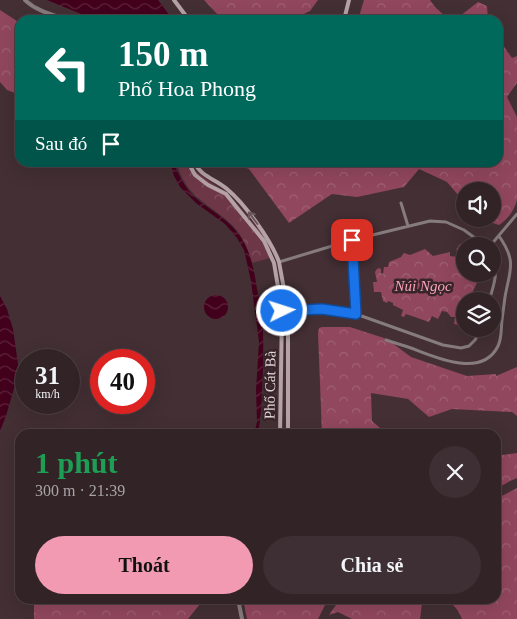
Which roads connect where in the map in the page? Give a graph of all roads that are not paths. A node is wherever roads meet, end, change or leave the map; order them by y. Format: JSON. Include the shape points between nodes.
{"nodes":[{"id":1,"x":25,"y":0,"type":"edge"},
{"id":2,"x":174,"y":0,"type":"edge"},
{"id":3,"x":349,"y":0,"type":"edge"},
{"id":4,"x":54,"y":15,"type":"edge"},
{"id":5,"x":185,"y":15,"type":"edge"},
{"id":6,"x":345,"y":15,"type":"edge"},
{"id":7,"x":194,"y":167,"type":"edge"},
{"id":8,"x":195,"y":167,"type":"edge"},
{"id":9,"x":401,"y":203,"type":"dead end"},
{"id":10,"x":243,"y":205,"type":"junction"},
{"id":11,"x":238,"y":209,"type":"junction"},
{"id":12,"x":517,"y":214,"type":"edge"},
{"id":13,"x":408,"y":226,"type":"junction"},
{"id":14,"x":499,"y":236,"type":"joint"},
{"id":15,"x":474,"y":237,"type":"edge"},
{"id":16,"x":352,"y":240,"type":"junction"},
{"id":17,"x":280,"y":262,"type":"junction"},
{"id":18,"x":274,"y":263,"type":"junction"},
{"id":19,"x":282,"y":311,"type":"junction"},
{"id":20,"x":288,"y":311,"type":"junction"},
{"id":21,"x":356,"y":314,"type":"junction"},
{"id":22,"x":477,"y":337,"type":"edge"},
{"id":23,"x":386,"y":340,"type":"dead end"},
{"id":24,"x":281,"y":380,"type":"junction"},
{"id":25,"x":287,"y":380,"type":"junction"},
{"id":26,"x":280,"y":429,"type":"edge"},
{"id":27,"x":288,"y":429,"type":"edge"},
{"id":28,"x":239,"y":604,"type":"edge"},
{"id":29,"x":242,"y":619,"type":"edge"}],
"edges":[{"from":1,"to":4,"type":"street"},
{"from":2,"to":5,"type":"main road"},
{"from":3,"to":6,"type":"main road"},
{"from":7,"to":11,"type":"main road","name":"Phố Cát Bà","via":[[196,175],[226,194]]},
{"from":8,"to":10,"type":"main road","name":"Phố Cát Bà","via":[[228,189]]},
{"from":9,"to":13,"type":"street"},
{"from":10,"to":11,"type":"main road"},
{"from":17,"to":10,"type":"main road","name":"Phố Cát Bà","one_way":true,"via":[[268,238]]},
{"from":11,"to":18,"type":"main road","name":"Phố Cát Bà","via":[[264,241]]},
{"from":12,"to":14,"type":"street"},
{"from":13,"to":15,"type":"street","via":[[430,221],[446,222]]},
{"from":13,"to":16,"type":"street"},
{"from":14,"to":23,"type":"street","via":[[511,256],[512,270],[505,296],[500,341],[492,355],[472,363],[455,362]]},
{"from":16,"to":17,"type":"street"},
{"from":16,"to":21,"type":"street"},
{"from":17,"to":18,"type":"street"},
{"from":17,"to":20,"type":"main road","name":"Phố Cát Bà"},
{"from":18,"to":19,"type":"main road","name":"Phố Cát Bà"},
{"from":19,"to":20,"type":"street"},
{"from":19,"to":24,"type":"main road","name":"Phố Cát Bà"},
{"from":20,"to":21,"type":"street","via":[[322,309]]},
{"from":20,"to":25,"type":"main road","name":"Phố Cát Bà"},
{"from":21,"to":22,"type":"street","via":[[443,345],[461,348],[469,346]]},
{"from":24,"to":25,"type":"main road"},
{"from":24,"to":26,"type":"main road","name":"Phố Cát Bà"},
{"from":25,"to":27,"type":"main road","name":"Phố Cát Bà"},
{"from":28,"to":29,"type":"street"}]}
